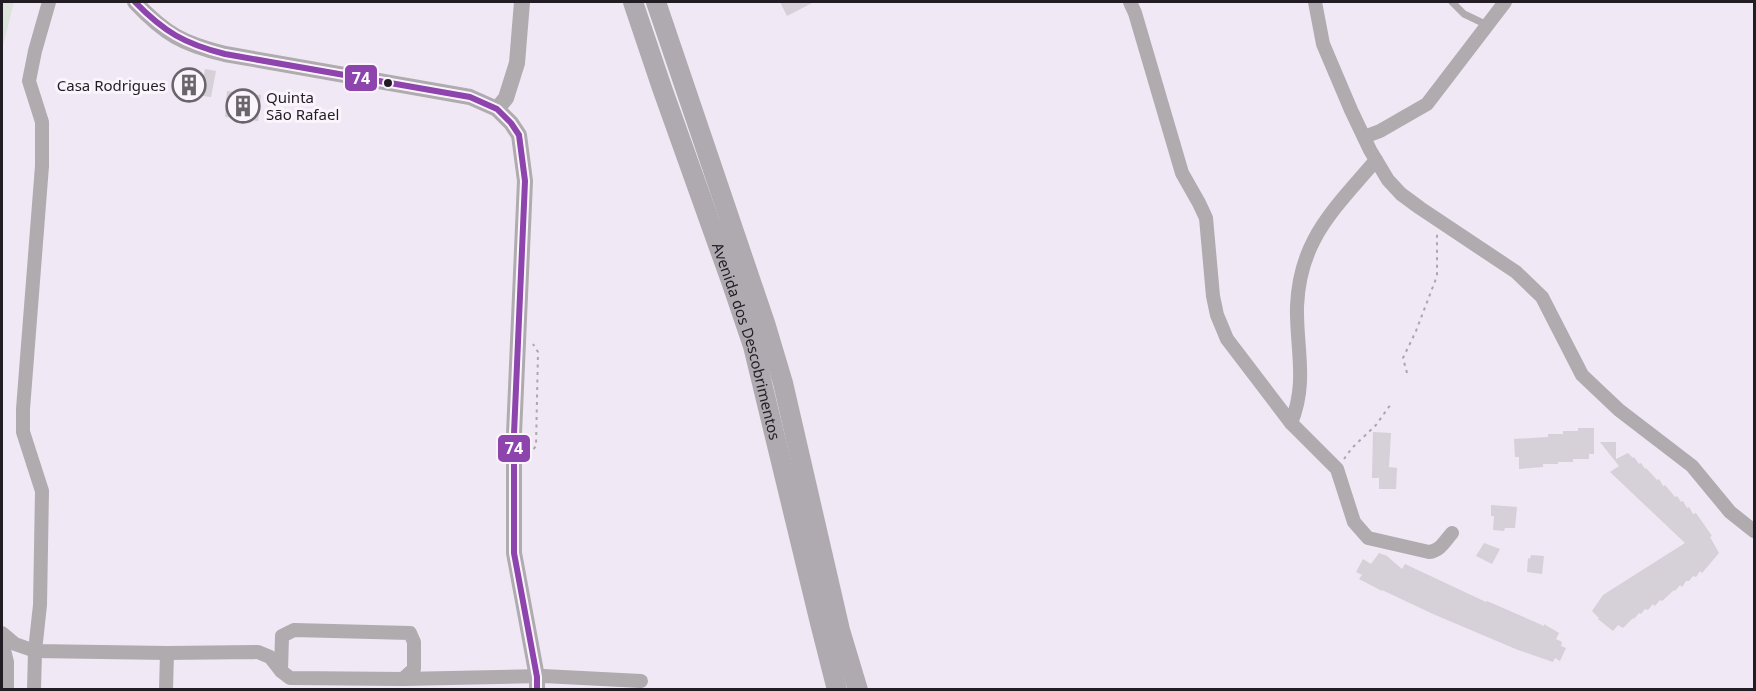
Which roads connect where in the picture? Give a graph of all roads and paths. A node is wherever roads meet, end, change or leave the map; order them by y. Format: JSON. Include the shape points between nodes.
{"nodes":[{"id":1,"x":49,"y":2,"type":"edge"},
{"id":2,"x":135,"y":2,"type":"edge"},
{"id":3,"x":522,"y":2,"type":"edge"},
{"id":4,"x":633,"y":2,"type":"edge"},
{"id":5,"x":656,"y":2,"type":"edge"},
{"id":6,"x":1130,"y":2,"type":"edge"},
{"id":7,"x":1315,"y":2,"type":"edge"},
{"id":8,"x":1452,"y":2,"type":"edge"},
{"id":9,"x":1505,"y":2,"type":"edge"},
{"id":10,"x":1487,"y":25,"type":"junction"},
{"id":11,"x":497,"y":109,"type":"junction"},
{"id":12,"x":1364,"y":137,"type":"junction"},
{"id":13,"x":1376,"y":160,"type":"junction"},
{"id":14,"x":1442,"y":224,"type":"junction"},
{"id":15,"x":1407,"y":373,"type":"dead end"},
{"id":16,"x":1390,"y":404,"type":"dead end"},
{"id":17,"x":1291,"y":423,"type":"junction"},
{"id":18,"x":1337,"y":469,"type":"junction"},
{"id":19,"x":1755,"y":531,"type":"edge"},
{"id":20,"x":1452,"y":532,"type":"dead end"},
{"id":21,"x":2,"y":633,"type":"edge"},
{"id":22,"x":282,"y":636,"type":"junction"},
{"id":23,"x":2,"y":642,"type":"edge"},
{"id":24,"x":35,"y":651,"type":"junction"},
{"id":25,"x":258,"y":652,"type":"junction"},
{"id":26,"x":167,"y":653,"type":"junction"},
{"id":27,"x":414,"y":657,"type":"junction"},
{"id":28,"x":281,"y":671,"type":"junction"},
{"id":29,"x":435,"y":677,"type":"junction"},
{"id":30,"x":403,"y":679,"type":"junction"},
{"id":31,"x":641,"y":681,"type":"dead end"},
{"id":32,"x":537,"y":683,"type":"edge"},
{"id":33,"x":7,"y":690,"type":"edge"},
{"id":34,"x":34,"y":690,"type":"edge"},
{"id":35,"x":166,"y":690,"type":"edge"},
{"id":36,"x":837,"y":690,"type":"edge"},
{"id":37,"x":858,"y":690,"type":"edge"}],
"edges":[{"from":1,"to":24,"type":"street","via":[[29,81],[42,122],[23,409],[23,432],[42,490]]},
{"from":2,"to":11,"type":"street","via":[[162,28],[198,48],[470,97]]},
{"from":3,"to":11,"type":"street","via":[[517,63],[506,98]]},
{"from":4,"to":36,"type":"main road","name":"Avenida dos Descobrimentos","via":[[753,346]]},
{"from":5,"to":37,"type":"main road","name":"Avenida dos Descobrimentos","via":[[783,383],[840,630]]},
{"from":6,"to":17,"type":"street","via":[[1182,173],[1206,218],[1217,315],[1227,339]]},
{"from":7,"to":12,"type":"street","via":[[1323,44]]},
{"from":8,"to":10,"type":"lane","via":[[1464,14]]},
{"from":9,"to":10,"type":"street"},
{"from":10,"to":12,"type":"street","via":[[1427,104]]},
{"from":11,"to":32,"type":"street","via":[[519,135],[525,181],[514,434],[514,553]]},
{"from":12,"to":13,"type":"street"},
{"from":13,"to":14,"type":"street","via":[[1401,194]]},
{"from":13,"to":17,"type":"street","via":[[1314,240],[1301,276],[1297,306],[1301,386]]},
{"from":14,"to":15,"type":"path","via":[[1436,239],[1437,276],[1403,358]]},
{"from":14,"to":19,"type":"street","via":[[1516,272],[1542,297],[1582,375],[1619,410],[1692,466],[1730,512]]},
{"from":16,"to":18,"type":"path"},
{"from":17,"to":18,"type":"street"},
{"from":18,"to":20,"type":"street","via":[[1354,522],[1368,538],[1430,552],[1440,548]]},
{"from":21,"to":24,"type":"street","via":[[15,644]]},
{"from":22,"to":25,"type":"street","via":[[271,647]]},
{"from":22,"to":27,"type":"street","via":[[294,630],[410,633]]},
{"from":22,"to":28,"type":"street"},
{"from":23,"to":33,"type":"street"},
{"from":24,"to":26,"type":"street"},
{"from":24,"to":34,"type":"street"},
{"from":25,"to":26,"type":"street"},
{"from":25,"to":28,"type":"street","via":[[270,657]]},
{"from":26,"to":35,"type":"street"},
{"from":27,"to":29,"type":"street","via":[[424,672]]},
{"from":27,"to":30,"type":"street","via":[[414,669]]},
{"from":28,"to":30,"type":"street","via":[[290,678]]},
{"from":29,"to":30,"type":"street"},
{"from":29,"to":32,"type":"street"},
{"from":31,"to":32,"type":"street"}]}
